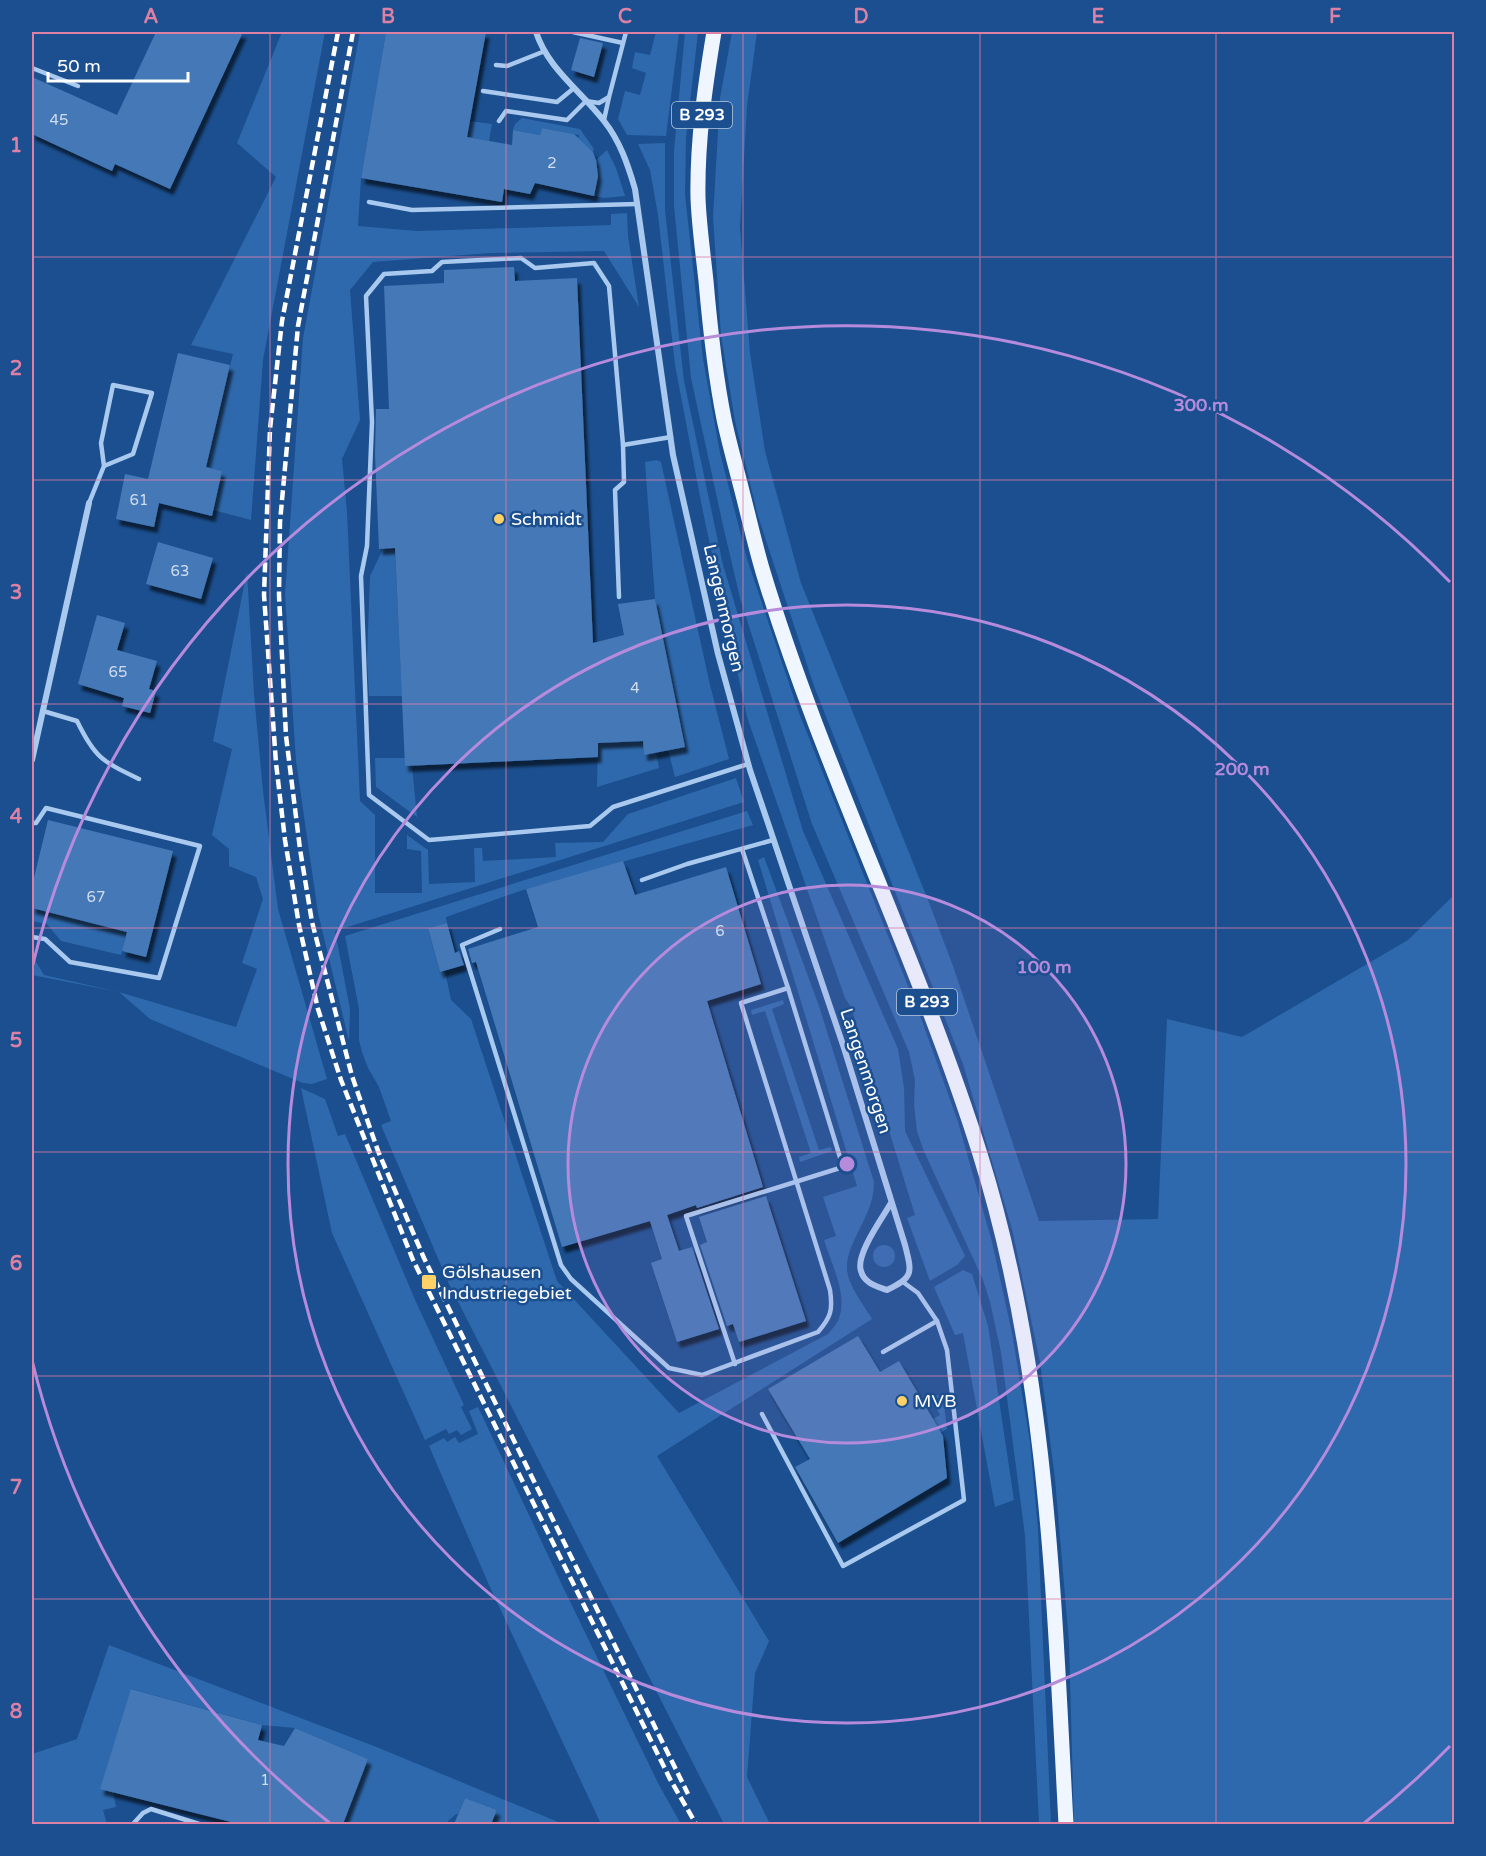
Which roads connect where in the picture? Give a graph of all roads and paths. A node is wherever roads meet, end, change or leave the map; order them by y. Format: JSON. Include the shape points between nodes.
{"nodes":[{"id":1,"x":536,"y":32,"type":"edge"},
{"id":2,"x":573,"y":32,"type":"edge"},
{"id":3,"x":626,"y":32,"type":"edge"},
{"id":4,"x":714,"y":32,"type":"edge"},
{"id":5,"x":623,"y":43,"type":"junction"},
{"id":6,"x":545,"y":51,"type":"junction"},
{"id":7,"x":496,"y":65,"type":"dead end"},
{"id":8,"x":32,"y":68,"type":"edge"},
{"id":9,"x":78,"y":86,"type":"dead end"},
{"id":10,"x":574,"y":88,"type":"junction"},
{"id":11,"x":483,"y":91,"type":"dead end"},
{"id":12,"x":609,"y":97,"type":"junction"},
{"id":13,"x":586,"y":101,"type":"junction"},
{"id":14,"x":604,"y":120,"type":"junction"},
{"id":15,"x":499,"y":121,"type":"dead end"},
{"id":16,"x":369,"y":202,"type":"dead end"},
{"id":17,"x":637,"y":204,"type":"junction"},
{"id":18,"x":670,"y":437,"type":"junction"},
{"id":19,"x":623,"y":445,"type":"junction"},
{"id":20,"x":104,"y":466,"type":"junction"},
{"id":21,"x":89,"y":503,"type":"joint"},
{"id":22,"x":619,"y":597,"type":"dead end"},
{"id":23,"x":43,"y":711,"type":"junction"},
{"id":24,"x":32,"y":760,"type":"edge"},
{"id":25,"x":748,"y":764,"type":"junction"},
{"id":26,"x":139,"y":779,"type":"dead end"},
{"id":27,"x":32,"y":823,"type":"edge"},
{"id":28,"x":773,"y":840,"type":"junction"},
{"id":29,"x":742,"y":849,"type":"junction"},
{"id":30,"x":642,"y":880,"type":"dead end"},
{"id":31,"x":500,"y":929,"type":"dead end"},
{"id":32,"x":32,"y":937,"type":"edge"},
{"id":33,"x":788,"y":988,"type":"junction"},
{"id":34,"x":798,"y":1181,"type":"junction"},
{"id":35,"x":891,"y":1203,"type":"junction"},
{"id":36,"x":903,"y":1282,"type":"junction"},
{"id":37,"x":937,"y":1321,"type":"junction"},
{"id":38,"x":883,"y":1352,"type":"dead end"},
{"id":39,"x":735,"y":1364,"type":"junction"},
{"id":40,"x":762,"y":1414,"type":"dead end"},
{"id":41,"x":133,"y":1824,"type":"edge"},
{"id":42,"x":200,"y":1824,"type":"edge"},
{"id":43,"x":1066,"y":1824,"type":"edge"}],
"edges":[{"from":1,"to":6,"type":"street","name":"Langenmorgen"},
{"from":2,"to":5,"type":"lane"},
{"from":3,"to":5,"type":"lane"},
{"from":4,"to":43,"type":"main road","number":"B 293","via":[[705,84],[698,200],[724,417],[763,570],[787,643],[936,1024],[981,1157],[1002,1234],[1026,1344],[1042,1457]]},
{"from":5,"to":12,"type":"lane"},
{"from":6,"to":7,"type":"lane","via":[[507,66]]},
{"from":6,"to":10,"type":"street","name":"Langenmorgen"},
{"from":8,"to":9,"type":"lane"},
{"from":10,"to":11,"type":"lane","via":[[557,102]]},
{"from":10,"to":13,"type":"street","name":"Langenmorgen"},
{"from":12,"to":13,"type":"lane","via":[[598,103]]},
{"from":12,"to":14,"type":"lane"},
{"from":13,"to":14,"type":"street","name":"Langenmorgen"},
{"from":13,"to":15,"type":"lane","via":[[567,120],[506,111]]},
{"from":14,"to":17,"type":"street","name":"Langenmorgen","via":[[627,163]]},
{"from":16,"to":17,"type":"lane","via":[[412,210]]},
{"from":17,"to":18,"type":"street","name":"Langenmorgen"},
{"from":18,"to":19,"type":"lane"},
{"from":18,"to":25,"type":"street","name":"Langenmorgen","via":[[718,654]]},
{"from":19,"to":22,"type":"lane","via":[[624,482],[615,490]]},
{"from":19,"to":25,"type":"lane","via":[[609,286],[594,263],[535,268],[522,258],[442,262],[432,271],[384,274],[366,296],[372,422],[367,546],[361,576],[369,795],[429,840],[590,826],[613,807]]},
{"from":20,"to":20,"type":"lane","via":[[100,443],[113,385],[152,393],[132,453]]},
{"from":20,"to":21,"type":"lane"},
{"from":21,"to":23,"type":"street"},
{"from":23,"to":24,"type":"street"},
{"from":23,"to":26,"type":"lane","via":[[76,721],[88,745],[106,764]]},
{"from":25,"to":28,"type":"street","name":"Langenmorgen"},
{"from":27,"to":32,"type":"lane","via":[[46,808],[200,846],[159,978],[70,962],[45,939]]},
{"from":28,"to":29,"type":"lane"},
{"from":28,"to":35,"type":"street","name":"Langenmorgen","via":[[844,1048]]},
{"from":29,"to":30,"type":"lane"},
{"from":29,"to":33,"type":"lane"},
{"from":31,"to":39,"type":"lane","via":[[462,945],[561,1265],[571,1279],[669,1368],[702,1375]]},
{"from":33,"to":34,"type":"lane","via":[[843,1167]]},
{"from":33,"to":34,"type":"lane","via":[[741,1003]]},
{"from":34,"to":39,"type":"lane","via":[[830,1290],[832,1306],[828,1321],[818,1332]]},
{"from":34,"to":39,"type":"lane","via":[[686,1216]]},
{"from":35,"to":36,"type":"street","name":"Langenmorgen","via":[[911,1269]]},
{"from":35,"to":36,"type":"street","via":[[864,1250],[860,1271],[873,1286],[886,1290]]},
{"from":36,"to":37,"type":"lane","via":[[918,1293]]},
{"from":37,"to":38,"type":"lane"},
{"from":37,"to":40,"type":"lane","via":[[947,1350],[964,1500],[843,1566]]},
{"from":41,"to":42,"type":"lane","via":[[151,1809]]}]}
